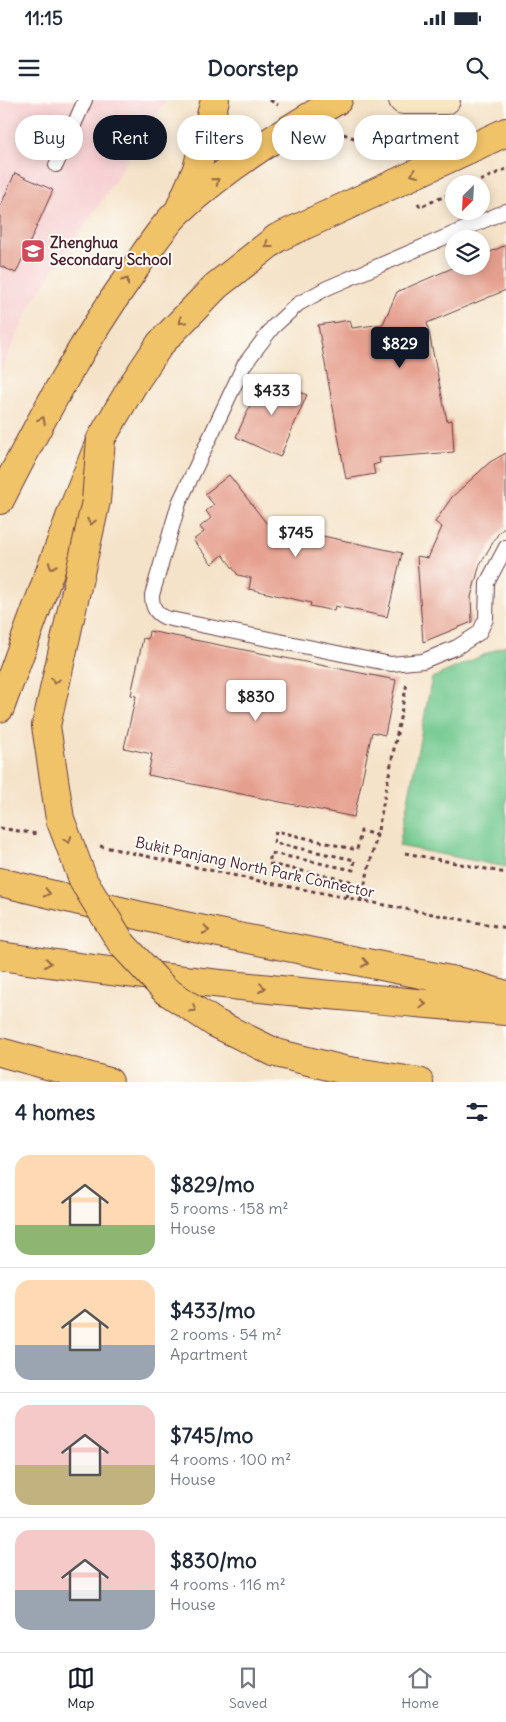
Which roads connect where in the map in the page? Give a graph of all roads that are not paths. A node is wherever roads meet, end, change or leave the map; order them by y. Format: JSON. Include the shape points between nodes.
{"nodes":[{"id":1,"x":85,"y":100,"type":"edge"},
{"id":2,"x":215,"y":100,"type":"edge"},
{"id":3,"x":338,"y":100,"type":"edge"},
{"id":4,"x":403,"y":100,"type":"edge"},
{"id":5,"x":446,"y":100,"type":"edge"},
{"id":6,"x":506,"y":132,"type":"edge"},
{"id":7,"x":56,"y":165,"type":"dead end"},
{"id":8,"x":506,"y":211,"type":"edge"},
{"id":9,"x":178,"y":212,"type":"junction"},
{"id":10,"x":101,"y":440,"type":"junction"},
{"id":11,"x":19,"y":463,"type":"junction"},
{"id":12,"x":0,"y":500,"type":"edge"},
{"id":13,"x":0,"y":520,"type":"edge"},
{"id":14,"x":506,"y":547,"type":"edge"},
{"id":15,"x":0,"y":708,"type":"edge"},
{"id":16,"x":0,"y":882,"type":"edge"},
{"id":17,"x":0,"y":956,"type":"edge"},
{"id":18,"x":506,"y":995,"type":"edge"},
{"id":19,"x":506,"y":1011,"type":"edge"},
{"id":20,"x":0,"y":1052,"type":"edge"},
{"id":21,"x":109,"y":1082,"type":"edge"},
{"id":22,"x":419,"y":1082,"type":"edge"}],
"edges":[{"from":1,"to":7,"type":"lane"},
{"from":2,"to":9,"type":"highway","via":[[197,169]]},
{"from":9,"to":3,"type":"highway","one_way":true,"via":[[234,167]]},
{"from":4,"to":5,"type":"street"},
{"from":6,"to":10,"type":"highway","one_way":true,"via":[[277,238],[216,286],[160,344]]},
{"from":8,"to":14,"type":"lane","via":[[327,288],[298,304],[273,327],[244,365],[179,503],[152,595],[154,609],[166,618],[391,664],[423,661],[457,647],[483,629],[487,582]]},
{"from":11,"to":9,"type":"highway","one_way":true,"via":[[105,311]]},
{"from":10,"to":15,"type":"highway","one_way":true,"bridge":true},
{"from":10,"to":22,"type":"highway","one_way":true,"bridge":true,"via":[[96,501],[46,726],[60,819],[84,882],[122,944],[165,990],[216,1024],[276,1053],[344,1070]]},
{"from":11,"to":12,"type":"highway"},
{"from":11,"to":13,"type":"highway"},
{"from":16,"to":18,"type":"highway","one_way":true,"via":[[174,924],[464,983]]},
{"from":17,"to":19,"type":"highway","one_way":true,"via":[[99,971]]},
{"from":20,"to":21,"type":"highway"}]}
